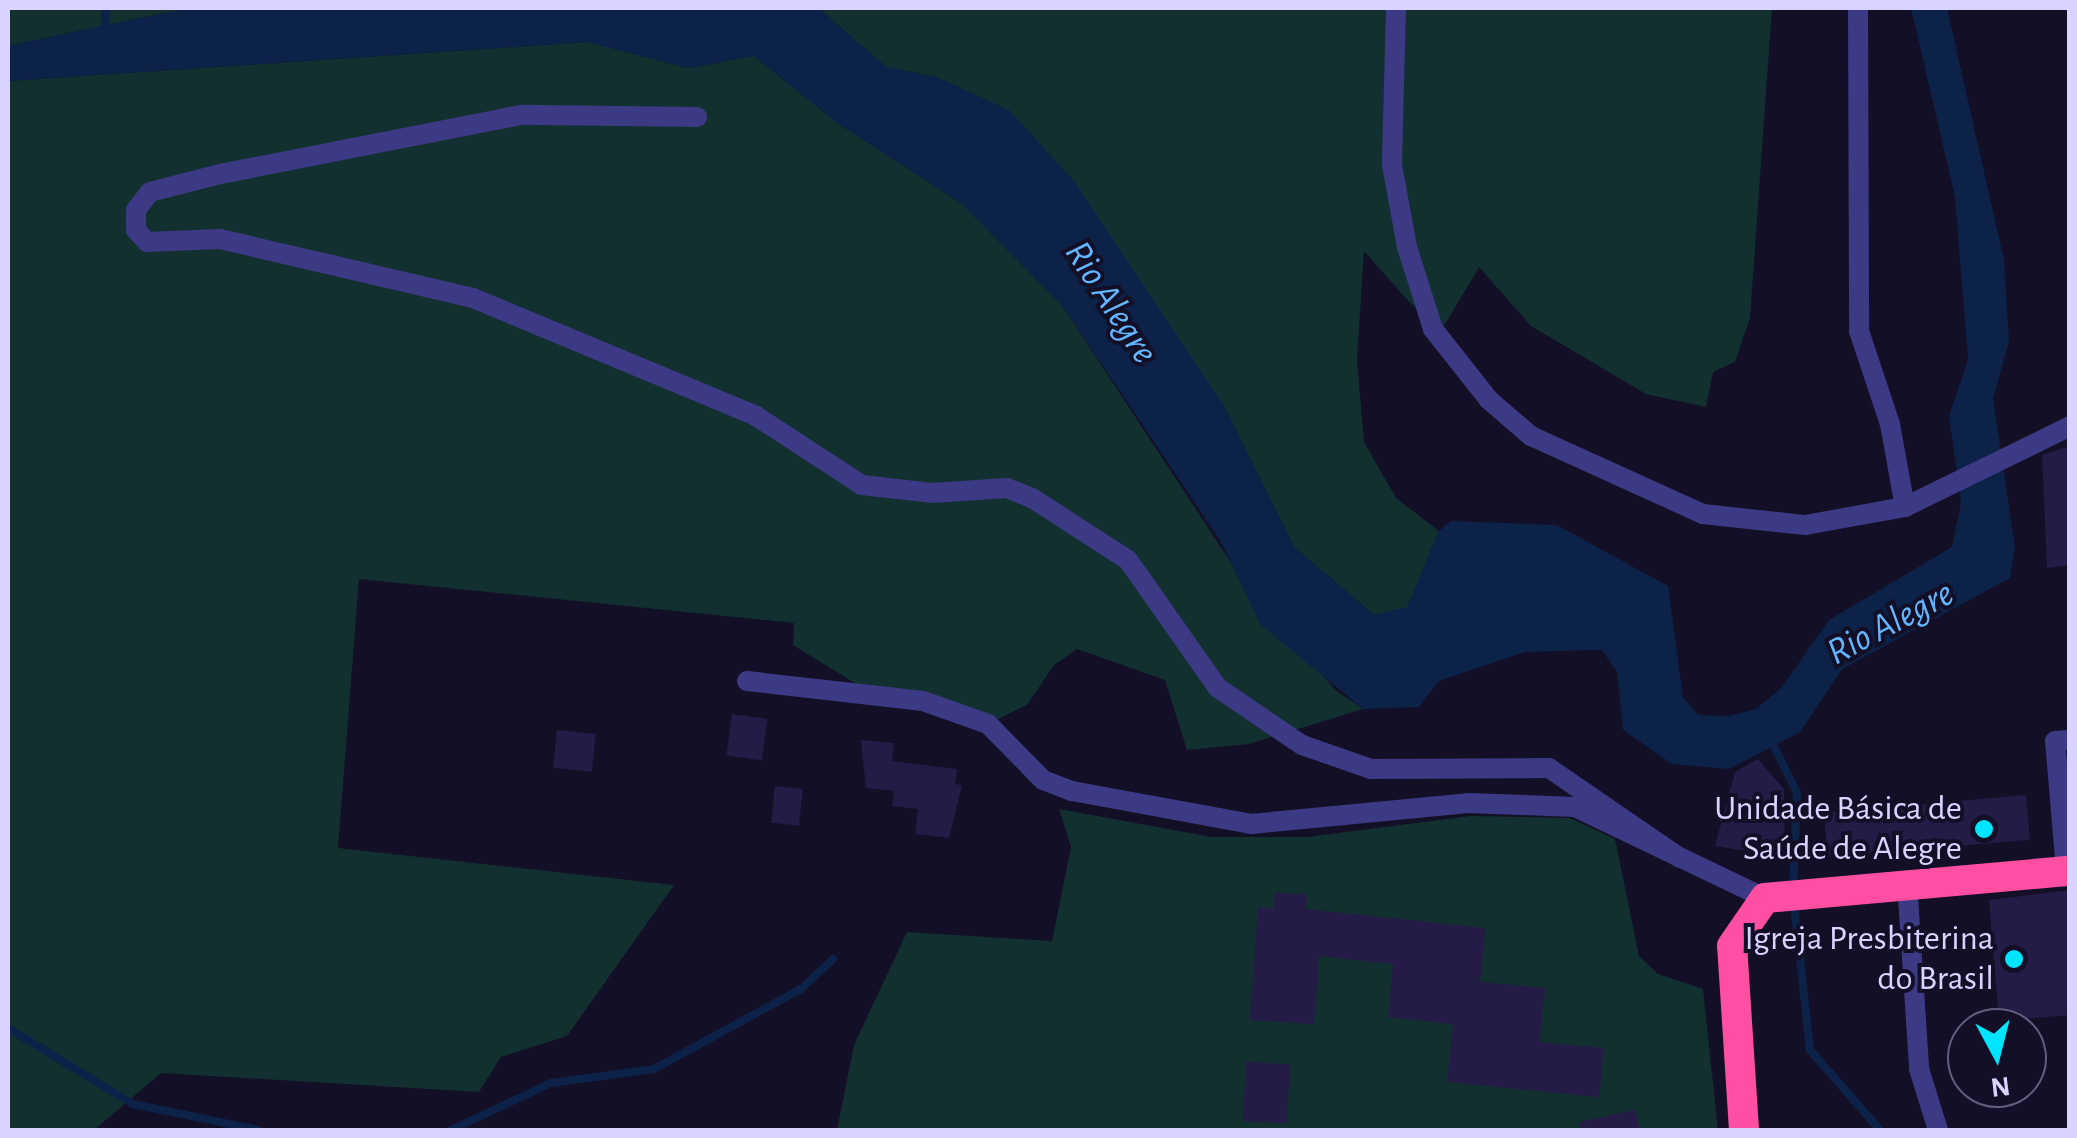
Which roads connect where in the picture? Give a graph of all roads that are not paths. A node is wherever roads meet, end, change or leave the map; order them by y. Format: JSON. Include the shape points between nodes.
{"nodes":[{"id":1,"x":1396,"y":8,"type":"edge"},
{"id":2,"x":1858,"y":8,"type":"edge"},
{"id":3,"x":697,"y":117,"type":"dead end"},
{"id":4,"x":2070,"y":426,"type":"edge"},
{"id":5,"x":1905,"y":507,"type":"junction"},
{"id":6,"x":747,"y":681,"type":"dead end"},
{"id":7,"x":2070,"y":740,"type":"edge"},
{"id":8,"x":2064,"y":784,"type":"edge"},
{"id":9,"x":1680,"y":858,"type":"junction"},
{"id":10,"x":2068,"y":871,"type":"edge"},
{"id":11,"x":1907,"y":882,"type":"junction"},
{"id":12,"x":1775,"y":895,"type":"junction"},
{"id":13,"x":1744,"y":1130,"type":"edge"},
{"id":14,"x":1938,"y":1130,"type":"edge"}],
"edges":[{"from":1,"to":5,"type":"street","via":[[1392,165],[1407,247],[1433,329],[1489,400],[1531,436],[1703,514],[1805,525]]},
{"from":2,"to":5,"type":"street","via":[[1859,330],[1890,424]]},
{"from":3,"to":9,"type":"street","via":[[520,116],[224,173],[150,192],[136,210],[136,230],[147,242],[220,239],[473,298],[756,416],[862,485],[932,493],[1007,488],[1032,498],[1128,560],[1218,688],[1302,746],[1370,769],[1550,768]]},
{"from":4,"to":5,"type":"street"},
{"from":6,"to":9,"type":"street","via":[[962,712],[988,724],[1043,780],[1109,802],[1286,826],[1422,806],[1553,803]]},
{"from":7,"to":8,"type":"street","via":[[2056,741]]},
{"from":8,"to":10,"type":"street"},
{"from":9,"to":12,"type":"street"},
{"from":10,"to":11,"type":"highway"},
{"from":11,"to":12,"type":"highway"},
{"from":11,"to":14,"type":"street","via":[[1919,1070]]},
{"from":12,"to":13,"type":"highway","via":[[1732,946]]}]}
